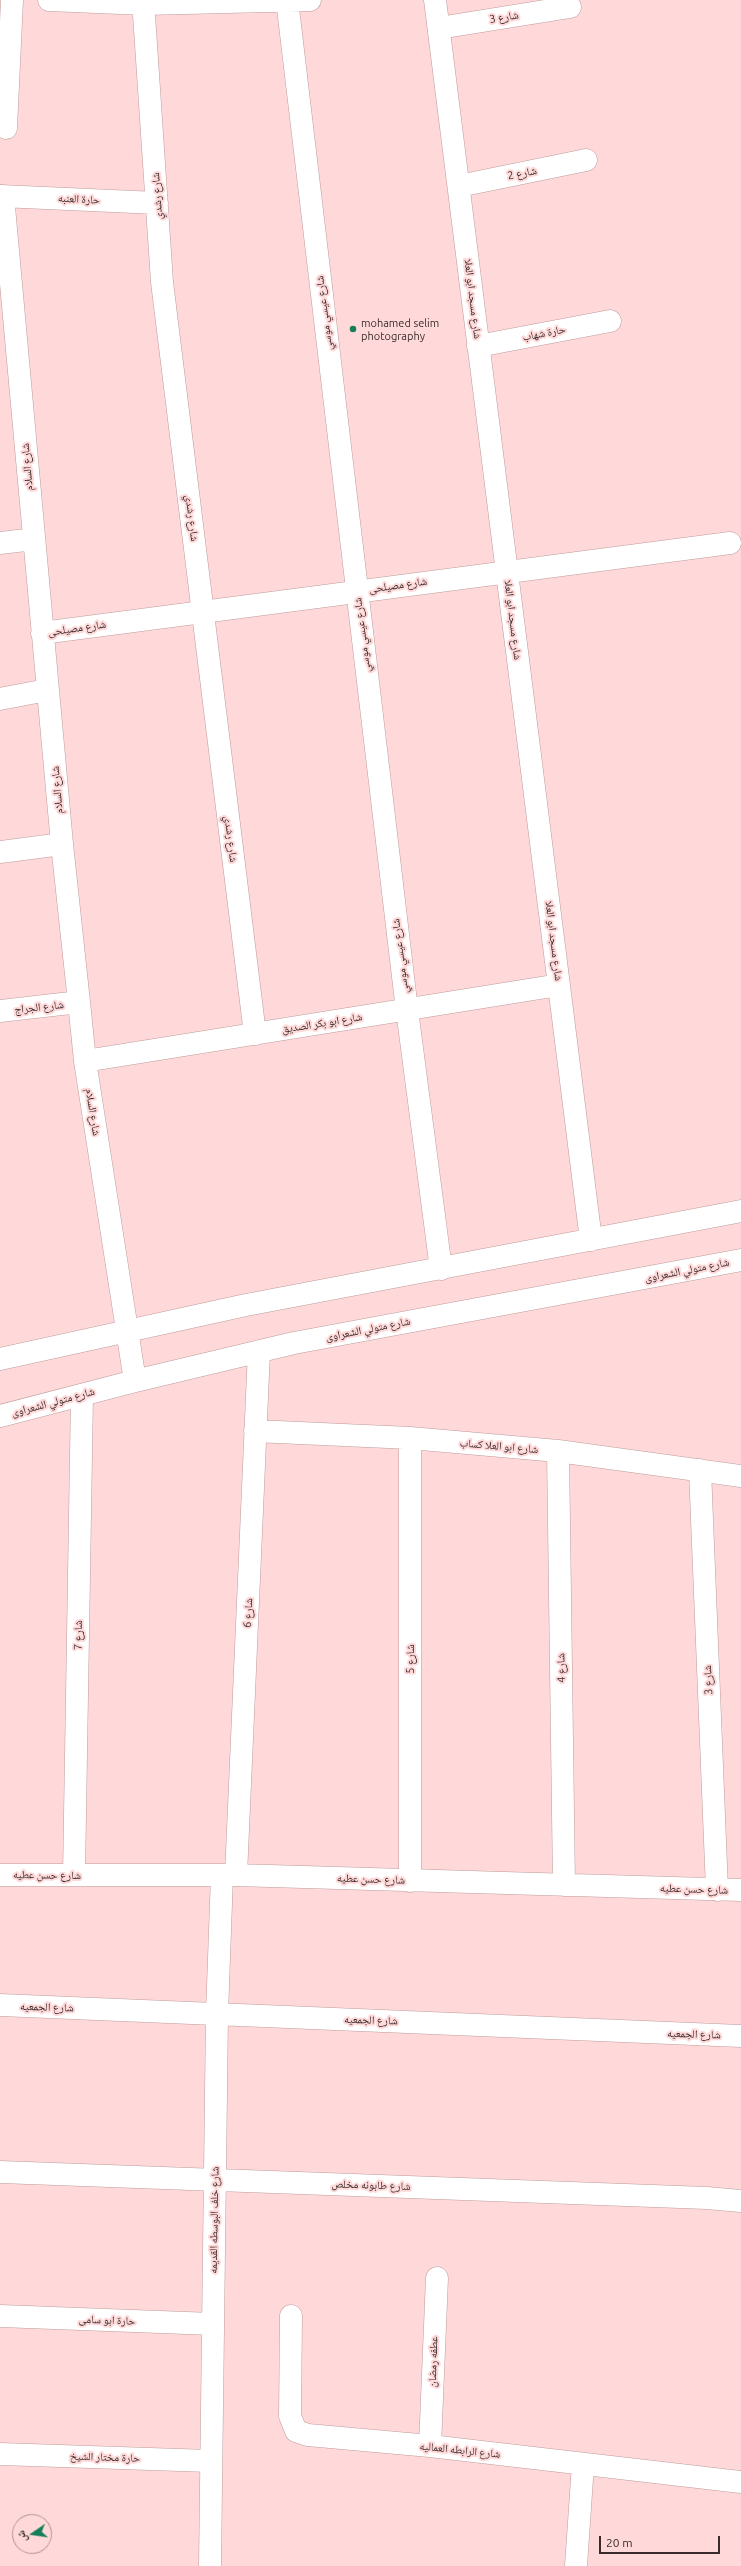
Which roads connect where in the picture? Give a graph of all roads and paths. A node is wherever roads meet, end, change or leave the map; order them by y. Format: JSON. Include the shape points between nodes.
{"nodes":[{"id":1,"x":12,"y":0,"type":"edge"},
{"id":2,"x":49,"y":0,"type":"edge"},
{"id":3,"x":310,"y":0,"type":"edge"},
{"id":4,"x":435,"y":0,"type":"edge"},
{"id":5,"x":287,"y":1,"type":"edge"},
{"id":6,"x":144,"y":2,"type":"edge"},
{"id":7,"x":570,"y":7,"type":"dead end"},
{"id":8,"x":439,"y":28,"type":"junction"},
{"id":9,"x":6,"y":128,"type":"dead end"},
{"id":10,"x":586,"y":160,"type":"dead end"},
{"id":11,"x":459,"y":186,"type":"junction"},
{"id":12,"x":1,"y":196,"type":"edge"},
{"id":13,"x":157,"y":203,"type":"junction"},
{"id":14,"x":610,"y":321,"type":"dead end"},
{"id":15,"x":478,"y":346,"type":"junction"},
{"id":16,"x":34,"y":539,"type":"junction"},
{"id":17,"x":0,"y":543,"type":"edge"},
{"id":18,"x":730,"y":543,"type":"dead end"},
{"id":19,"x":507,"y":571,"type":"junction"},
{"id":20,"x":357,"y":591,"type":"junction"},
{"id":21,"x":203,"y":611,"type":"junction"},
{"id":22,"x":42,"y":633,"type":"junction"},
{"id":23,"x":48,"y":690,"type":"junction"},
{"id":24,"x":0,"y":699,"type":"edge"},
{"id":25,"x":62,"y":844,"type":"junction"},
{"id":26,"x":0,"y":852,"type":"edge"},
{"id":27,"x":559,"y":985,"type":"junction"},
{"id":28,"x":79,"y":1002,"type":"junction"},
{"id":29,"x":407,"y":1010,"type":"junction"},
{"id":30,"x":0,"y":1011,"type":"edge"},
{"id":31,"x":256,"y":1034,"type":"junction"},
{"id":32,"x":86,"y":1061,"type":"junction"},
{"id":33,"x":741,"y":1211,"type":"edge"},
{"id":34,"x":591,"y":1240,"type":"junction"},
{"id":35,"x":741,"y":1260,"type":"edge"},
{"id":36,"x":441,"y":1269,"type":"junction"},
{"id":37,"x":127,"y":1330,"type":"junction"},
{"id":38,"x":259,"y":1351,"type":"junction"},
{"id":39,"x":0,"y":1359,"type":"edge"},
{"id":40,"x":135,"y":1380,"type":"junction"},
{"id":41,"x":82,"y":1395,"type":"junction"},
{"id":42,"x":0,"y":1416,"type":"edge"},
{"id":43,"x":256,"y":1430,"type":"junction"},
{"id":44,"x":410,"y":1438,"type":"junction"},
{"id":45,"x":558,"y":1451,"type":"junction"},
{"id":46,"x":700,"y":1470,"type":"junction"},
{"id":47,"x":741,"y":1476,"type":"edge"},
{"id":48,"x":0,"y":1875,"type":"edge"},
{"id":49,"x":229,"y":1875,"type":"junction"},
{"id":50,"x":74,"y":1876,"type":"junction"},
{"id":51,"x":410,"y":1880,"type":"junction"},
{"id":52,"x":564,"y":1886,"type":"junction"},
{"id":53,"x":716,"y":1890,"type":"junction"},
{"id":54,"x":741,"y":1890,"type":"edge"},
{"id":55,"x":0,"y":2005,"type":"edge"},
{"id":56,"x":217,"y":2014,"type":"junction"},
{"id":57,"x":741,"y":2036,"type":"edge"},
{"id":58,"x":0,"y":2172,"type":"edge"},
{"id":59,"x":214,"y":2179,"type":"junction"},
{"id":60,"x":741,"y":2201,"type":"edge"},
{"id":61,"x":437,"y":2278,"type":"dead end"},
{"id":62,"x":0,"y":2316,"type":"edge"},
{"id":63,"x":291,"y":2316,"type":"dead end"},
{"id":64,"x":213,"y":2324,"type":"junction"},
{"id":65,"x":430,"y":2446,"type":"junction"},
{"id":66,"x":0,"y":2454,"type":"edge"},
{"id":67,"x":210,"y":2461,"type":"junction"},
{"id":68,"x":583,"y":2464,"type":"junction"},
{"id":69,"x":741,"y":2482,"type":"edge"},
{"id":70,"x":210,"y":2566,"type":"edge"},
{"id":71,"x":576,"y":2566,"type":"edge"}],
"edges":[{"from":1,"to":9,"type":"street"},
{"from":2,"to":6,"type":"street"},
{"from":3,"to":5,"type":"street"},
{"from":4,"to":8,"type":"street","name":"شارع مسجد ابو العلا"},
{"from":5,"to":6,"type":"street"},
{"from":5,"to":20,"type":"street","name":"شارع عيسي موسي"},
{"from":6,"to":13,"type":"street","name":"شارع رشدي"},
{"from":7,"to":8,"type":"street","name":"شارع 3"},
{"from":8,"to":11,"type":"street","name":"شارع مسجد ابو العلا"},
{"from":10,"to":11,"type":"street","name":"شارع 2"},
{"from":11,"to":15,"type":"street","name":"شارع مسجد ابو العلا"},
{"from":12,"to":13,"type":"street","name":"حارة العنبه"},
{"from":12,"to":16,"type":"street","name":"شارع السلام"},
{"from":13,"to":21,"type":"street","name":"شارع رشدي","via":[[162,282]]},
{"from":14,"to":15,"type":"street","name":"حارة شهاب"},
{"from":15,"to":19,"type":"street","name":"شارع مسجد ابو العلا"},
{"from":16,"to":17,"type":"street"},
{"from":16,"to":22,"type":"street","name":"شارع السلام"},
{"from":18,"to":19,"type":"street","name":"شارع مصيلحى"},
{"from":19,"to":20,"type":"street","name":"شارع مصيلحى"},
{"from":19,"to":27,"type":"street","name":"شارع مسجد ابو العلا"},
{"from":20,"to":21,"type":"street","name":"شارع مصيلحى"},
{"from":20,"to":29,"type":"street","name":"شارع عيسي موسي"},
{"from":21,"to":22,"type":"street","name":"شارع مصيلحى"},
{"from":21,"to":31,"type":"street","name":"شارع رشدي"},
{"from":22,"to":23,"type":"street","name":"شارع السلام"},
{"from":23,"to":24,"type":"street"},
{"from":23,"to":25,"type":"street","name":"شارع السلام"},
{"from":25,"to":26,"type":"street"},
{"from":25,"to":28,"type":"street","name":"شارع السلام"},
{"from":27,"to":29,"type":"street","name":"شارع ابو بكر الصديق"},
{"from":27,"to":34,"type":"street","name":"شارع مسجد ابو العلا"},
{"from":28,"to":30,"type":"street","name":"شارع الجراج"},
{"from":28,"to":32,"type":"street","name":"شارع السلام"},
{"from":29,"to":31,"type":"street","name":"شارع ابو بكر الصديق"},
{"from":29,"to":36,"type":"street","name":"شارع عيسي موسي"},
{"from":31,"to":32,"type":"street","name":"شارع ابو بكر الصديق"},
{"from":32,"to":37,"type":"street","name":"شارع السلام"},
{"from":33,"to":34,"type":"street"},
{"from":34,"to":36,"type":"street"},
{"from":35,"to":38,"type":"street","name":"شارع متولي الشعراوى","via":[[374,1327]]},
{"from":36,"to":37,"type":"street","via":[[254,1303]]},
{"from":37,"to":39,"type":"street"},
{"from":37,"to":40,"type":"street","name":"شارع السلام"},
{"from":38,"to":40,"type":"street","name":"شارع متولي الشعراوى"},
{"from":38,"to":43,"type":"street","name":"شارع 6"},
{"from":40,"to":41,"type":"street","name":"شارع متولي الشعراوى"},
{"from":41,"to":42,"type":"street","name":"شارع متولي الشعراوى"},
{"from":41,"to":50,"type":"street","name":"شارع 7"},
{"from":43,"to":44,"type":"street","name":"شارع ابو العلا كساب"},
{"from":43,"to":49,"type":"street","name":"شارع 6"},
{"from":44,"to":45,"type":"street","name":"شارع ابو العلا كساب"},
{"from":44,"to":51,"type":"street","name":"شارع 5"},
{"from":45,"to":46,"type":"street","name":"شارع ابو العلا كساب"},
{"from":45,"to":52,"type":"street","name":"شارع 4"},
{"from":46,"to":47,"type":"street","name":"شارع ابو العلا كساب"},
{"from":46,"to":53,"type":"street","name":"شارع 3"},
{"from":48,"to":50,"type":"street","name":"شارع حسن عطيه"},
{"from":49,"to":50,"type":"street","name":"شارع حسن عطيه"},
{"from":49,"to":51,"type":"street","name":"شارع حسن عطيه"},
{"from":49,"to":56,"type":"street","name":"شارع خلف البوسطه القديمه"},
{"from":51,"to":52,"type":"street","name":"شارع حسن عطيه"},
{"from":52,"to":53,"type":"street","name":"شارع حسن عطيه"},
{"from":53,"to":54,"type":"street","name":"شارع حسن عطيه"},
{"from":55,"to":56,"type":"street","name":"شارع الجمعيه"},
{"from":56,"to":57,"type":"street","name":"شارع الجمعيه"},
{"from":56,"to":59,"type":"street","name":"شارع خلف البوسطه القديمه"},
{"from":58,"to":59,"type":"street","name":"شارع طابونه مخلص"},
{"from":59,"to":60,"type":"street","name":"شارع طابونه مخلص"},
{"from":59,"to":64,"type":"street","name":"شارع خلف البوسطه القديمه"},
{"from":61,"to":65,"type":"street","name":"عطفه رمضان"},
{"from":62,"to":64,"type":"street","name":"حارة ابو سامى"},
{"from":63,"to":65,"type":"street","name":"شارع الرابطه العماليه","via":[[290,2416],[296,2431],[308,2435]]},
{"from":64,"to":67,"type":"street","name":"شارع خلف البوسطه القديمه"},
{"from":65,"to":68,"type":"street","name":"شارع الرابطه العماليه"},
{"from":66,"to":67,"type":"street","name":"حارة مختار الشيخ"},
{"from":67,"to":70,"type":"street","name":"شارع خلف البوسطه القديمه"},
{"from":68,"to":69,"type":"street","name":"شارع الرابطه العماليه"},
{"from":68,"to":71,"type":"street"}]}
